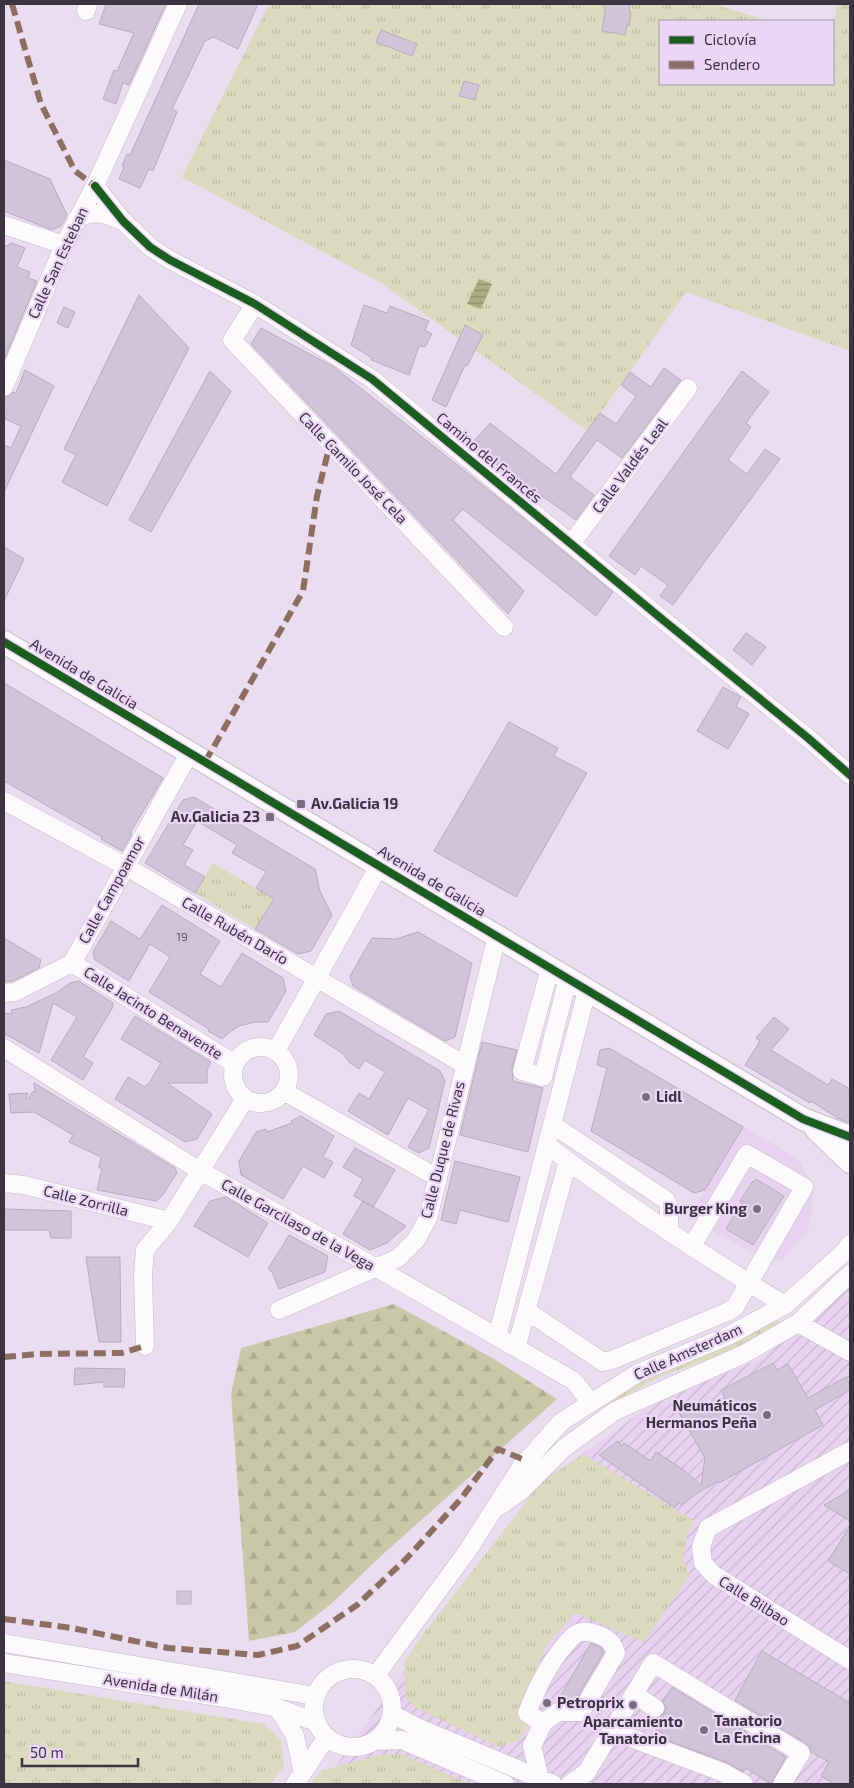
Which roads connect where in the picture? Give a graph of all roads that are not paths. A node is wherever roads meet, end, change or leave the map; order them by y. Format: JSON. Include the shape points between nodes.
{"nodes":[{"id":1,"x":178,"y":4,"type":"edge"},
{"id":2,"x":95,"y":186,"type":"junction"},
{"id":3,"x":77,"y":219,"type":"junction"},
{"id":4,"x":123,"y":221,"type":"junction"},
{"id":5,"x":4,"y":225,"type":"edge"},
{"id":6,"x":64,"y":245,"type":"junction"},
{"id":7,"x":255,"y":304,"type":"junction"},
{"id":8,"x":4,"y":387,"type":"edge"},
{"id":9,"x":688,"y":388,"type":"dead end"},
{"id":10,"x":571,"y":544,"type":"junction"},
{"id":11,"x":504,"y":627,"type":"dead end"},
{"id":12,"x":4,"y":642,"type":"edge"},
{"id":13,"x":190,"y":752,"type":"junction"},
{"id":14,"x":850,"y":775,"type":"edge"},
{"id":15,"x":4,"y":801,"type":"edge"},
{"id":16,"x":22,"y":811,"type":"junction"},
{"id":17,"x":4,"y":817,"type":"edge"},
{"id":18,"x":125,"y":866,"type":"junction"},
{"id":19,"x":380,"y":866,"type":"junction"},
{"id":20,"x":497,"y":936,"type":"junction"},
{"id":21,"x":72,"y":963,"type":"junction"},
{"id":22,"x":559,"y":973,"type":"junction"},
{"id":23,"x":317,"y":978,"type":"junction"},
{"id":24,"x":587,"y":990,"type":"junction"},
{"id":25,"x":4,"y":993,"type":"edge"},
{"id":26,"x":4,"y":1048,"type":"edge"},
{"id":27,"x":276,"y":1051,"type":"junction"},
{"id":28,"x":235,"y":1064,"type":"junction"},
{"id":29,"x":464,"y":1066,"type":"junction"},
{"id":30,"x":285,"y":1092,"type":"junction"},
{"id":31,"x":244,"y":1099,"type":"junction"},
{"id":32,"x":803,"y":1119,"type":"junction"},
{"id":33,"x":552,"y":1125,"type":"junction"},
{"id":34,"x":850,"y":1137,"type":"edge"},
{"id":35,"x":547,"y":1145,"type":"junction"},
{"id":36,"x":568,"y":1161,"type":"junction"},
{"id":37,"x":850,"y":1162,"type":"edge"},
{"id":38,"x":200,"y":1171,"type":"junction"},
{"id":39,"x":438,"y":1178,"type":"junction"},
{"id":40,"x":4,"y":1183,"type":"edge"},
{"id":41,"x":169,"y":1221,"type":"junction"},
{"id":42,"x":668,"y":1230,"type":"junction"},
{"id":43,"x":850,"y":1244,"type":"edge"},
{"id":44,"x":692,"y":1246,"type":"junction"},
{"id":45,"x":377,"y":1268,"type":"junction"},
{"id":46,"x":850,"y":1274,"type":"edge"},
{"id":47,"x":749,"y":1283,"type":"junction"},
{"id":48,"x":784,"y":1305,"type":"junction"},
{"id":49,"x":278,"y":1310,"type":"dead end"},
{"id":50,"x":526,"y":1311,"type":"junction"},
{"id":51,"x":798,"y":1323,"type":"junction"},
{"id":52,"x":497,"y":1338,"type":"junction"},
{"id":53,"x":145,"y":1346,"type":"dead end"},
{"id":54,"x":516,"y":1348,"type":"junction"},
{"id":55,"x":850,"y":1352,"type":"edge"},
{"id":56,"x":591,"y":1403,"type":"junction"},
{"id":57,"x":850,"y":1451,"type":"edge"},
{"id":58,"x":494,"y":1511,"type":"junction"},
{"id":59,"x":4,"y":1643,"type":"edge"},
{"id":60,"x":850,"y":1660,"type":"edge"},
{"id":61,"x":4,"y":1663,"type":"edge"},
{"id":62,"x":376,"y":1675,"type":"junction"},
{"id":63,"x":634,"y":1694,"type":"junction"},
{"id":64,"x":315,"y":1696,"type":"junction"},
{"id":65,"x":278,"y":1708,"type":"junction"},
{"id":66,"x":655,"y":1708,"type":"dead end"},
{"id":67,"x":392,"y":1714,"type":"junction"},
{"id":68,"x":316,"y":1722,"type":"junction"},
{"id":69,"x":543,"y":1723,"type":"junction"},
{"id":70,"x":612,"y":1730,"type":"junction"},
{"id":71,"x":327,"y":1737,"type":"junction"},
{"id":72,"x":374,"y":1741,"type":"junction"},
{"id":73,"x":532,"y":1746,"type":"junction"},
{"id":74,"x":500,"y":1762,"type":"junction"},
{"id":75,"x":479,"y":1779,"type":"edge"},
{"id":76,"x":299,"y":1781,"type":"edge"},
{"id":77,"x":547,"y":1781,"type":"edge"},
{"id":78,"x":505,"y":1784,"type":"edge"},
{"id":79,"x":570,"y":1784,"type":"edge"},
{"id":80,"x":744,"y":1784,"type":"edge"},
{"id":81,"x":782,"y":1784,"type":"edge"}],
"edges":[{"from":1,"to":2,"type":"street","name":"Calle San Esteban"},
{"from":2,"to":3,"type":"street","name":"Calle San Esteban"},
{"from":2,"to":4,"type":"street","name":"Camino del Francés"},
{"from":3,"to":4,"type":"street","name":"Camino del Francés","via":[[88,213]]},
{"from":3,"to":6,"type":"street","name":"Calle San Esteban"},
{"from":4,"to":7,"type":"street","name":"Camino del Francés","via":[[150,247],[170,260]]},
{"from":5,"to":6,"type":"street"},
{"from":6,"to":8,"type":"street","name":"Calle San Esteban"},
{"from":7,"to":10,"type":"street","name":"Camino del Francés","via":[[372,379]]},
{"from":7,"to":11,"type":"street","name":"Calle Camilo José Cela","via":[[232,340]]},
{"from":9,"to":10,"type":"street","name":"Calle Valdés Leal"},
{"from":10,"to":14,"type":"street","name":"Camino del Francés"},
{"from":12,"to":13,"type":"main road","name":"Avenida de Galicia"},
{"from":13,"to":18,"type":"street","name":"Calle Campoamor"},
{"from":13,"to":19,"type":"main road","name":"Avenida de Galicia"},
{"from":15,"to":16,"type":"street","name":"Calle Rubén Darío"},
{"from":16,"to":17,"type":"street"},
{"from":16,"to":18,"type":"street","name":"Calle Rubén Darío"},
{"from":18,"to":21,"type":"street","name":"Calle Campoamor"},
{"from":18,"to":23,"type":"street","name":"Calle Rubén Darío"},
{"from":19,"to":20,"type":"main road","name":"Avenida de Galicia"},
{"from":19,"to":23,"type":"street"},
{"from":20,"to":22,"type":"main road","name":"Avenida de Galicia"},
{"from":20,"to":29,"type":"street","name":"Calle Duque de Rivas"},
{"from":21,"to":25,"type":"street","via":[[15,992]]},
{"from":21,"to":28,"type":"street","name":"Calle Jacinto Benavente"},
{"from":22,"to":22,"type":"street","via":[[522,1071],[543,1076]]},
{"from":22,"to":24,"type":"main road","name":"Avenida de Galicia"},
{"from":23,"to":27,"type":"street"},
{"from":23,"to":29,"type":"street","name":"Calle Rubén Darío"},
{"from":24,"to":32,"type":"main road","name":"Avenida de Galicia"},
{"from":24,"to":33,"type":"street"},
{"from":26,"to":38,"type":"street","name":"Calle Garcilaso de la Vega"},
{"from":27,"to":28,"type":"street","via":[[265,1047],[246,1050]]},
{"from":27,"to":30,"type":"street","via":[[286,1060],[290,1071],[290,1082]]},
{"from":28,"to":31,"type":"street","via":[[232,1074],[234,1085]]},
{"from":29,"to":39,"type":"street","name":"Calle Duque de Rivas"},
{"from":30,"to":31,"type":"street","via":[[275,1101],[258,1104]]},
{"from":30,"to":39,"type":"street"},
{"from":31,"to":38,"type":"street"},
{"from":32,"to":34,"type":"main road","name":"Avenida de Galicia"},
{"from":32,"to":37,"type":"main road","name":"Avenida de Galicia"},
{"from":33,"to":35,"type":"street"},
{"from":33,"to":42,"type":"street","via":[[666,1200]]},
{"from":35,"to":36,"type":"street"},
{"from":35,"to":52,"type":"street"},
{"from":36,"to":42,"type":"street"},
{"from":36,"to":50,"type":"street"},
{"from":38,"to":41,"type":"street"},
{"from":38,"to":45,"type":"street","name":"Calle Garcilaso de la Vega"},
{"from":39,"to":45,"type":"street","name":"Calle Duque de Rivas","via":[[428,1218],[416,1240],[398,1258]]},
{"from":40,"to":41,"type":"street","name":"Calle Zorrilla"},
{"from":41,"to":53,"type":"street","via":[[144,1250]]},
{"from":42,"to":44,"type":"street"},
{"from":43,"to":48,"type":"street","name":"Calle Amsterdam"},
{"from":44,"to":47,"type":"street"},
{"from":44,"to":47,"type":"street","via":[[747,1154],[804,1187]]},
{"from":45,"to":49,"type":"street","name":"Calle Duque de Rivas"},
{"from":45,"to":52,"type":"street","name":"Calle Garcilaso de la Vega"},
{"from":46,"to":51,"type":"street","name":"Calle Amsterdam"},
{"from":47,"to":48,"type":"street"},
{"from":47,"to":50,"type":"street","via":[[736,1306],[728,1312],[603,1362]]},
{"from":48,"to":56,"type":"street","name":"Calle Amsterdam","via":[[728,1336],[638,1373]]},
{"from":50,"to":54,"type":"street"},
{"from":51,"to":55,"type":"street"},
{"from":51,"to":58,"type":"street","name":"Calle Amsterdam","via":[[744,1354],[615,1411],[564,1448],[521,1491]]},
{"from":52,"to":54,"type":"street","name":"Calle Garcilaso de la Vega"},
{"from":54,"to":56,"type":"street","name":"Calle Garcilaso de la Vega","via":[[574,1381]]},
{"from":56,"to":58,"type":"street","name":"Calle Amsterdam","via":[[561,1422],[521,1466]]},
{"from":57,"to":60,"type":"street","name":"Calle Bilbao","via":[[708,1528],[701,1547],[703,1563],[714,1576]]},
{"from":58,"to":62,"type":"street","name":"Calle Amsterdam"},
{"from":59,"to":64,"type":"street","name":"Avenida de Milán"},
{"from":61,"to":65,"type":"street","name":"Avenida de Milán"},
{"from":62,"to":64,"type":"street","via":[[355,1668],[344,1669],[324,1681]]},
{"from":62,"to":67,"type":"street","via":[[388,1689]]},
{"from":63,"to":66,"type":"street"},
{"from":63,"to":70,"type":"street"},
{"from":63,"to":81,"type":"street","via":[[653,1664],[801,1753]]},
{"from":64,"to":68,"type":"street"},
{"from":65,"to":68,"type":"street","name":"Avenida de Milán"},
{"from":65,"to":76,"type":"street","via":[[295,1736]]},
{"from":67,"to":72,"type":"street","via":[[385,1730]]},
{"from":67,"to":74,"type":"street"},
{"from":68,"to":71,"type":"street"},
{"from":69,"to":69,"type":"street","via":[[558,1712],[580,1712],[616,1653],[614,1644],[606,1637],[595,1633],[575,1634],[552,1660],[527,1713]]},
{"from":69,"to":73,"type":"street"},
{"from":70,"to":79,"type":"street","via":[[586,1773]]},
{"from":70,"to":80,"type":"street","via":[[722,1772]]},
{"from":71,"to":72,"type":"street","via":[[353,1747]]},
{"from":71,"to":76,"type":"street"},
{"from":72,"to":75,"type":"street","via":[[402,1740]]},
{"from":73,"to":74,"type":"street"},
{"from":73,"to":77,"type":"street"},
{"from":74,"to":77,"type":"street"},
{"from":75,"to":78,"type":"street"}]}
